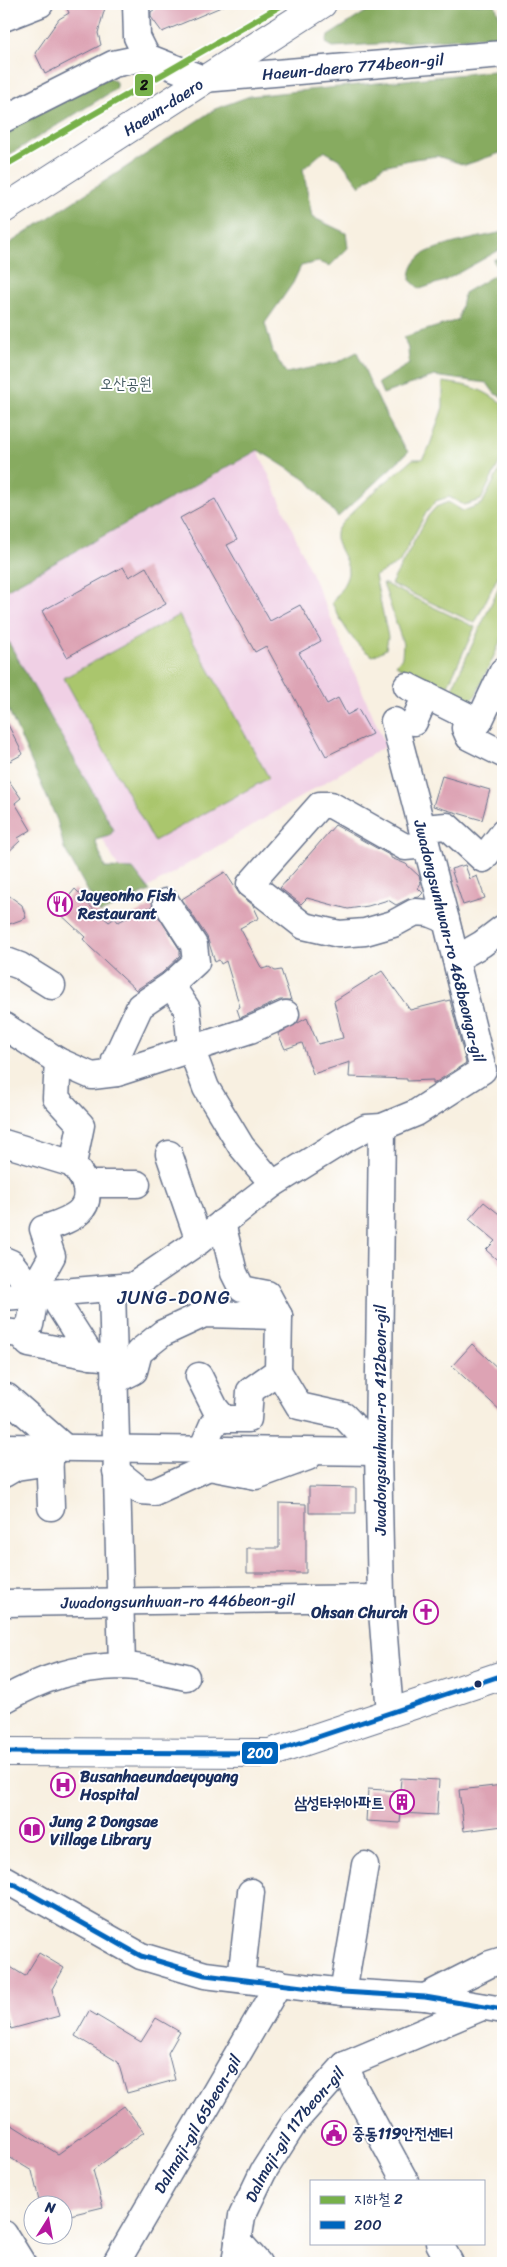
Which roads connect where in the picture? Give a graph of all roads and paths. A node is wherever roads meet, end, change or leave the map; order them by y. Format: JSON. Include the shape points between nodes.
{"nodes":[{"id":1,"x":40,"y":4,"type":"edge"},
{"id":2,"x":136,"y":4,"type":"edge"},
{"id":3,"x":322,"y":4,"type":"edge"},
{"id":4,"x":4,"y":18,"type":"edge"},
{"id":5,"x":503,"y":54,"type":"edge"},
{"id":6,"x":146,"y":57,"type":"junction"},
{"id":7,"x":203,"y":79,"type":"junction"},
{"id":8,"x":4,"y":119,"type":"edge"},
{"id":9,"x":4,"y":209,"type":"edge"},
{"id":10,"x":503,"y":671,"type":"edge"},
{"id":11,"x":498,"y":698,"type":"edge"},
{"id":12,"x":479,"y":722,"type":"junction"},
{"id":13,"x":503,"y":754,"type":"edge"},
{"id":14,"x":503,"y":833,"type":"edge"},
{"id":15,"x":424,"y":836,"type":"junction"},
{"id":16,"x":166,"y":902,"type":"dead end"},
{"id":17,"x":446,"y":920,"type":"junction"},
{"id":18,"x":503,"y":928,"type":"edge"},
{"id":19,"x":456,"y":959,"type":"junction"},
{"id":20,"x":4,"y":960,"type":"edge"},
{"id":21,"x":171,"y":985,"type":"junction"},
{"id":22,"x":52,"y":986,"type":"dead end"},
{"id":23,"x":286,"y":1014,"type":"dead end"},
{"id":24,"x":4,"y":1026,"type":"edge"},
{"id":25,"x":191,"y":1048,"type":"junction"},
{"id":26,"x":58,"y":1061,"type":"junction"},
{"id":27,"x":116,"y":1073,"type":"junction"},
{"id":28,"x":382,"y":1127,"type":"junction"},
{"id":29,"x":4,"y":1143,"type":"edge"},
{"id":30,"x":169,"y":1154,"type":"dead end"},
{"id":31,"x":79,"y":1174,"type":"junction"},
{"id":32,"x":137,"y":1184,"type":"dead end"},
{"id":33,"x":273,"y":1184,"type":"junction"},
{"id":34,"x":222,"y":1224,"type":"junction"},
{"id":35,"x":199,"y":1241,"type":"junction"},
{"id":36,"x":4,"y":1260,"type":"edge"},
{"id":37,"x":112,"y":1288,"type":"junction"},
{"id":38,"x":43,"y":1293,"type":"junction"},
{"id":39,"x":4,"y":1297,"type":"edge"},
{"id":40,"x":279,"y":1316,"type":"junction"},
{"id":41,"x":12,"y":1333,"type":"edge"},
{"id":42,"x":106,"y":1365,"type":"junction"},
{"id":43,"x":278,"y":1371,"type":"junction"},
{"id":44,"x":199,"y":1376,"type":"dead end"},
{"id":45,"x":7,"y":1397,"type":"dead end"},
{"id":46,"x":224,"y":1419,"type":"junction"},
{"id":47,"x":4,"y":1447,"type":"edge"},
{"id":48,"x":202,"y":1449,"type":"junction"},
{"id":49,"x":323,"y":1451,"type":"junction"},
{"id":50,"x":54,"y":1452,"type":"junction"},
{"id":51,"x":378,"y":1452,"type":"junction"},
{"id":52,"x":116,"y":1459,"type":"junction"},
{"id":53,"x":4,"y":1474,"type":"edge"},
{"id":54,"x":51,"y":1506,"type":"dead end"},
{"id":55,"x":381,"y":1598,"type":"junction"},
{"id":56,"x":119,"y":1601,"type":"junction"},
{"id":57,"x":4,"y":1603,"type":"edge"},
{"id":58,"x":122,"y":1666,"type":"junction"},
{"id":59,"x":503,"y":1675,"type":"edge"},
{"id":60,"x":186,"y":1677,"type":"dead end"},
{"id":61,"x":4,"y":1700,"type":"edge"},
{"id":62,"x":390,"y":1713,"type":"junction"},
{"id":63,"x":4,"y":1752,"type":"edge"},
{"id":64,"x":365,"y":1865,"type":"dead end"},
{"id":65,"x":4,"y":1879,"type":"edge"},
{"id":66,"x":251,"y":1892,"type":"dead end"},
{"id":67,"x":503,"y":1960,"type":"edge"},
{"id":68,"x":241,"y":1979,"type":"junction"},
{"id":69,"x":279,"y":1984,"type":"junction"},
{"id":70,"x":343,"y":1992,"type":"junction"},
{"id":71,"x":425,"y":1997,"type":"junction"},
{"id":72,"x":493,"y":2008,"type":"edge"},
{"id":73,"x":345,"y":2065,"type":"junction"},
{"id":74,"x":404,"y":2180,"type":"edge"},
{"id":75,"x":4,"y":2234,"type":"edge"},
{"id":76,"x":440,"y":2244,"type":"edge"},
{"id":77,"x":237,"y":2252,"type":"edge"},
{"id":78,"x":22,"y":2263,"type":"edge"},
{"id":79,"x":116,"y":2263,"type":"edge"},
{"id":80,"x":258,"y":2263,"type":"edge"},
{"id":81,"x":450,"y":2263,"type":"edge"}],
"edges":[{"from":1,"to":4,"type":"street"},
{"from":2,"to":6,"type":"street","via":[[137,37]]},
{"from":3,"to":7,"type":"main road","name":"Haeun-daero"},
{"from":5,"to":7,"type":"street","name":"Haeun-daero 774beon-gil"},
{"from":6,"to":7,"type":"street"},
{"from":6,"to":8,"type":"street","via":[[113,64]]},
{"from":7,"to":9,"type":"main road","name":"Haeun-daero"},
{"from":10,"to":11,"type":"street"},
{"from":11,"to":12,"type":"street"},
{"from":12,"to":13,"type":"street","via":[[466,728],[469,737]]},
{"from":12,"to":15,"type":"street","name":"Jwadongsunhwan-ro 468beonga-gil","via":[[416,691],[404,722]]},
{"from":14,"to":15,"type":"street","via":[[482,859],[447,826]]},
{"from":15,"to":17,"type":"street","name":"Jwadongsunhwan-ro 468beonga-gil"},
{"from":15,"to":17,"type":"street","via":[[404,847],[331,805],[320,805],[250,884],[304,926],[338,934],[365,932],[393,924],[415,912],[429,913]]},
{"from":16,"to":21,"type":"street","via":[[194,945],[196,962]]},
{"from":17,"to":19,"type":"street","name":"Jwadongsunhwan-ro 468beonga-gil"},
{"from":18,"to":19,"type":"street"},
{"from":19,"to":28,"type":"street","name":"Jwadongsunhwan-ro 468beonga-gil","via":[[483,1070],[416,1113]]},
{"from":20,"to":22,"type":"street"},
{"from":21,"to":25,"type":"street","via":[[187,1009]]},
{"from":21,"to":27,"type":"street","via":[[140,1006],[115,1060]]},
{"from":23,"to":25,"type":"street","via":[[250,1030]]},
{"from":24,"to":26,"type":"street"},
{"from":25,"to":27,"type":"street"},
{"from":25,"to":33,"type":"street","via":[[206,1088],[241,1146]]},
{"from":26,"to":27,"type":"street","via":[[92,1076]]},
{"from":26,"to":31,"type":"street","via":[[56,1098],[81,1125]]},
{"from":28,"to":33,"type":"street","name":"Jwadongsunhwan-ro 468beonga-gil","via":[[366,1128],[353,1134]]},
{"from":28,"to":51,"type":"street","name":"Jwadongsunhwan-ro 412beon-gil"},
{"from":29,"to":31,"type":"street"},
{"from":30,"to":35,"type":"street"},
{"from":31,"to":32,"type":"street"},
{"from":31,"to":38,"type":"street","via":[[86,1204],[77,1216],[43,1229],[52,1256],[38,1281]]},
{"from":33,"to":34,"type":"street","name":"Jwadongsunhwan-ro 468beonga-gil"},
{"from":34,"to":35,"type":"street","name":"Jwadongsunhwan-ro 468beonga-gil"},
{"from":34,"to":40,"type":"street","via":[[234,1273],[242,1290],[268,1294]]},
{"from":35,"to":37,"type":"street","name":"Jwadongsunhwan-ro 468beonga-gil","via":[[133,1286]]},
{"from":36,"to":38,"type":"street"},
{"from":37,"to":38,"type":"street","name":"Jwadongsunhwan-ro 468beonga-gil"},
{"from":37,"to":42,"type":"street"},
{"from":38,"to":39,"type":"street","name":"Jwadongsunhwan-ro 468beonga-gil"},
{"from":38,"to":41,"type":"street","via":[[30,1325]]},
{"from":38,"to":42,"type":"street"},
{"from":40,"to":42,"type":"street","via":[[204,1314],[163,1333],[139,1352],[134,1371]]},
{"from":40,"to":43,"type":"street"},
{"from":41,"to":42,"type":"street","via":[[29,1344]]},
{"from":42,"to":52,"type":"street"},
{"from":43,"to":46,"type":"street","via":[[250,1392],[248,1419]]},
{"from":43,"to":51,"type":"street","via":[[300,1406],[344,1416]]},
{"from":44,"to":46,"type":"street"},
{"from":45,"to":50,"type":"street"},
{"from":46,"to":48,"type":"street","via":[[213,1424]]},
{"from":47,"to":50,"type":"street"},
{"from":48,"to":49,"type":"street"},
{"from":48,"to":52,"type":"street"},
{"from":49,"to":51,"type":"street"},
{"from":49,"to":52,"type":"street","via":[[256,1476],[209,1467],[154,1492],[141,1491]]},
{"from":50,"to":52,"type":"street"},
{"from":50,"to":53,"type":"street"},
{"from":50,"to":54,"type":"street"},
{"from":51,"to":55,"type":"street","name":"Jwadongsunhwan-ro 412beon-gil"},
{"from":52,"to":56,"type":"street"},
{"from":55,"to":56,"type":"street","name":"Jwadongsunhwan-ro 446beon-gil"},
{"from":55,"to":62,"type":"street","name":"Jwadongsunhwan-ro 412beon-gil"},
{"from":56,"to":57,"type":"street","name":"Jwadongsunhwan-ro 446beon-gil"},
{"from":56,"to":58,"type":"street"},
{"from":58,"to":60,"type":"street"},
{"from":58,"to":61,"type":"street","via":[[59,1674],[29,1685]]},
{"from":59,"to":62,"type":"main road"},
{"from":62,"to":63,"type":"main road","via":[[270,1753]]},
{"from":64,"to":70,"type":"street"},
{"from":65,"to":68,"type":"street","via":[[141,1956],[205,1975]]},
{"from":66,"to":68,"type":"street"},
{"from":67,"to":71,"type":"street"},
{"from":68,"to":69,"type":"street"},
{"from":69,"to":70,"type":"street"},
{"from":69,"to":79,"type":"street","name":"Dalmaji-gil 65beon-gil"},
{"from":70,"to":71,"type":"street"},
{"from":71,"to":72,"type":"street"},
{"from":72,"to":73,"type":"street","name":"Dalmaji-gil 117beon-gil"},
{"from":73,"to":74,"type":"street"},
{"from":73,"to":77,"type":"street","name":"Dalmaji-gil 117beon-gil","via":[[296,2120],[263,2172],[242,2216]]},
{"from":75,"to":78,"type":"street"},
{"from":76,"to":81,"type":"street"},
{"from":77,"to":80,"type":"street"}]}
